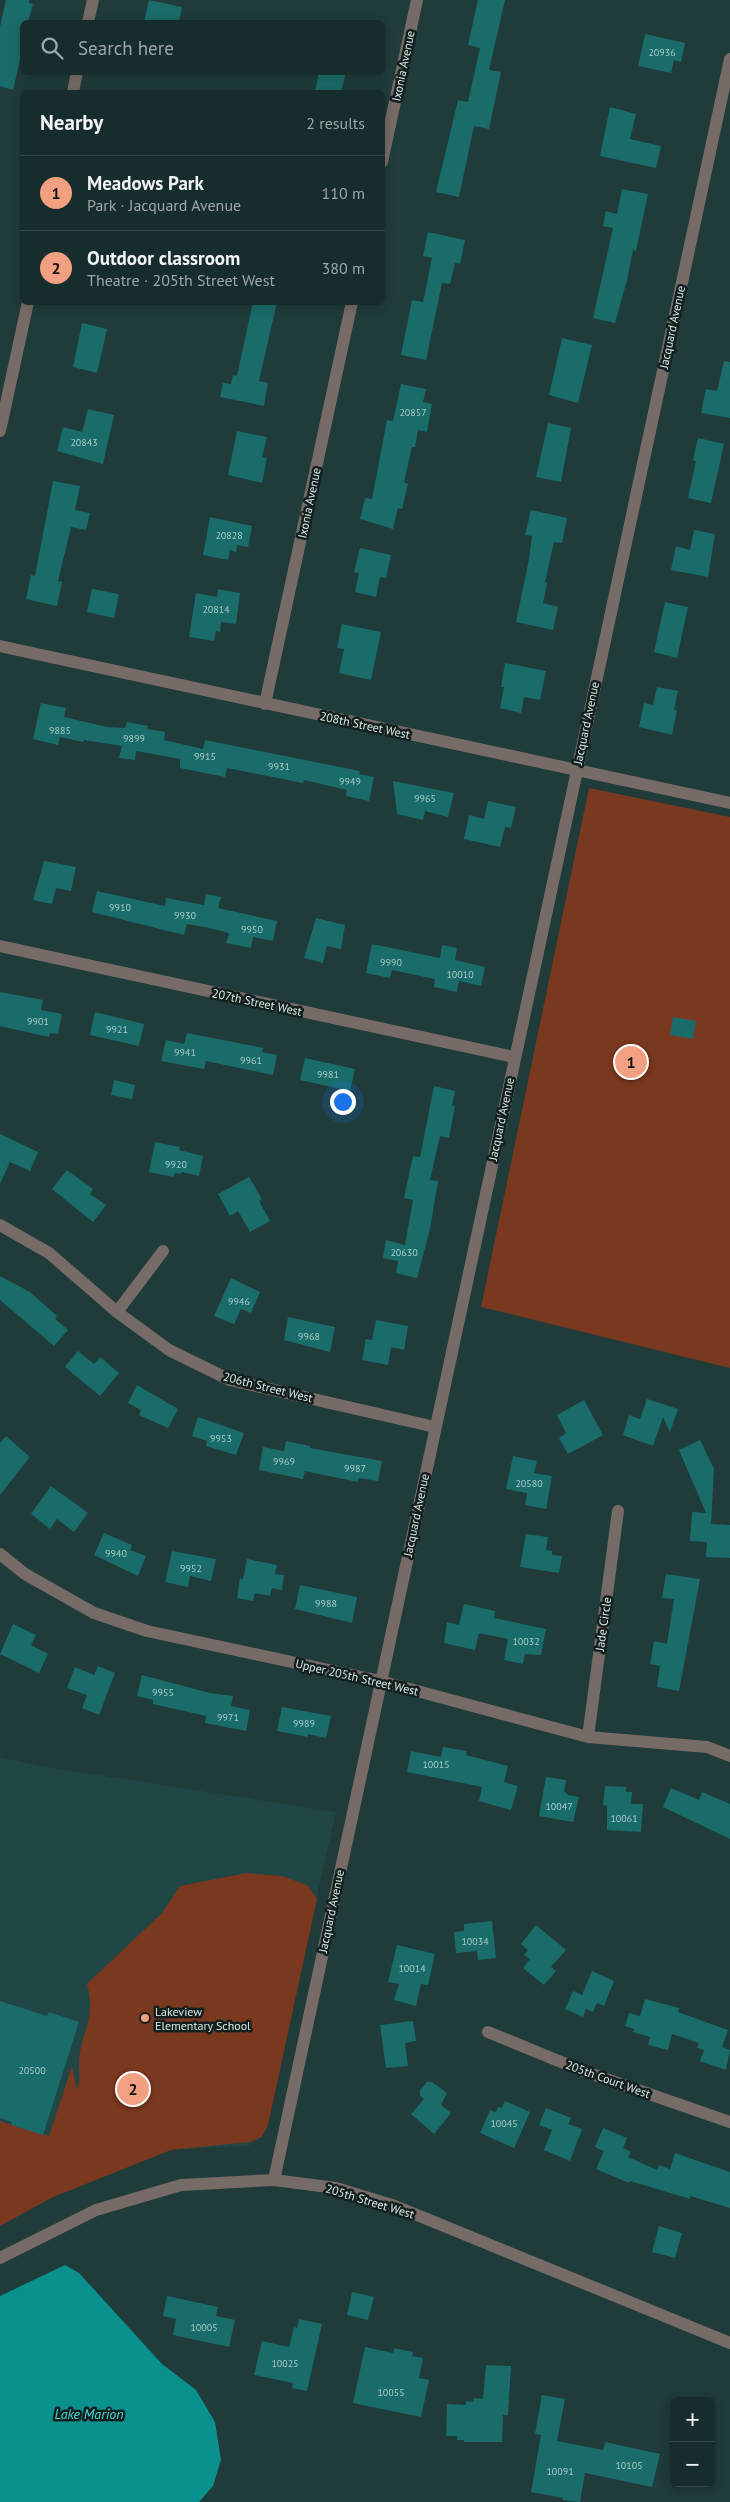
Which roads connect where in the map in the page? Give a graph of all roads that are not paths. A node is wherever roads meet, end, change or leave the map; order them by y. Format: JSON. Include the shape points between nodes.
{"nodes":[{"id":1,"x":93,"y":0,"type":"edge"},
{"id":2,"x":417,"y":0,"type":"edge"},
{"id":3,"x":88,"y":20,"type":"edge"},
{"id":4,"x":730,"y":59,"type":"edge"},
{"id":5,"x":76,"y":75,"type":"edge"},
{"id":6,"x":73,"y":90,"type":"edge"},
{"id":7,"x":385,"y":148,"type":"edge"},
{"id":8,"x":27,"y":305,"type":"edge"},
{"id":9,"x":351,"y":305,"type":"edge"},
{"id":10,"x":0,"y":431,"type":"edge"},
{"id":11,"x":0,"y":646,"type":"edge"},
{"id":12,"x":265,"y":704,"type":"junction"},
{"id":13,"x":576,"y":770,"type":"junction"},
{"id":14,"x":730,"y":803,"type":"edge"},
{"id":15,"x":0,"y":946,"type":"edge"},
{"id":16,"x":514,"y":1057,"type":"junction"},
{"id":17,"x":0,"y":1225,"type":"edge"},
{"id":18,"x":163,"y":1251,"type":"dead end"},
{"id":19,"x":117,"y":1312,"type":"junction"},
{"id":20,"x":435,"y":1427,"type":"junction"},
{"id":21,"x":618,"y":1511,"type":"dead end"},
{"id":22,"x":0,"y":1554,"type":"edge"},
{"id":23,"x":380,"y":1681,"type":"junction"},
{"id":24,"x":588,"y":1737,"type":"junction"},
{"id":25,"x":730,"y":1756,"type":"edge"},
{"id":26,"x":488,"y":2032,"type":"dead end"},
{"id":27,"x":730,"y":2122,"type":"edge"},
{"id":28,"x":274,"y":2180,"type":"junction"},
{"id":29,"x":0,"y":2258,"type":"edge"},
{"id":30,"x":730,"y":2343,"type":"edge"}],
"edges":[{"from":1,"to":3,"type":"street"},
{"from":2,"to":7,"type":"street","name":"Ixonia Avenue"},
{"from":4,"to":13,"type":"street","name":"Jacquard Avenue"},
{"from":5,"to":6,"type":"street"},
{"from":8,"to":10,"type":"street"},
{"from":9,"to":12,"type":"street","name":"Ixonia Avenue"},
{"from":11,"to":12,"type":"street","name":"208th Street West"},
{"from":12,"to":13,"type":"street","name":"208th Street West"},
{"from":13,"to":14,"type":"street","name":"208th Street West"},
{"from":13,"to":16,"type":"street","name":"Jacquard Avenue"},
{"from":15,"to":16,"type":"street","name":"207th Street West"},
{"from":16,"to":20,"type":"street","name":"Jacquard Avenue"},
{"from":17,"to":19,"type":"street","name":"206th Street West","via":[[49,1253]]},
{"from":18,"to":19,"type":"street"},
{"from":19,"to":20,"type":"street","name":"206th Street West","via":[[169,1350],[230,1380]]},
{"from":20,"to":23,"type":"street","name":"Jacquard Avenue"},
{"from":21,"to":24,"type":"street","name":"Jade Circle"},
{"from":22,"to":23,"type":"street","name":"Upper 205th Street West","via":[[24,1574],[94,1613],[129,1625]]},
{"from":23,"to":24,"type":"street","name":"Upper 205th Street West"},
{"from":23,"to":28,"type":"street","name":"Jacquard Avenue"},
{"from":24,"to":25,"type":"street","name":"Upper 205th Street West","via":[[707,1747]]},
{"from":26,"to":27,"type":"street","name":"205th Court West","via":[[583,2071]]},
{"from":28,"to":29,"type":"street","name":"205th Street West","via":[[181,2184],[96,2210]]},
{"from":28,"to":30,"type":"street","name":"205th Street West","via":[[336,2188],[395,2206]]}]}
